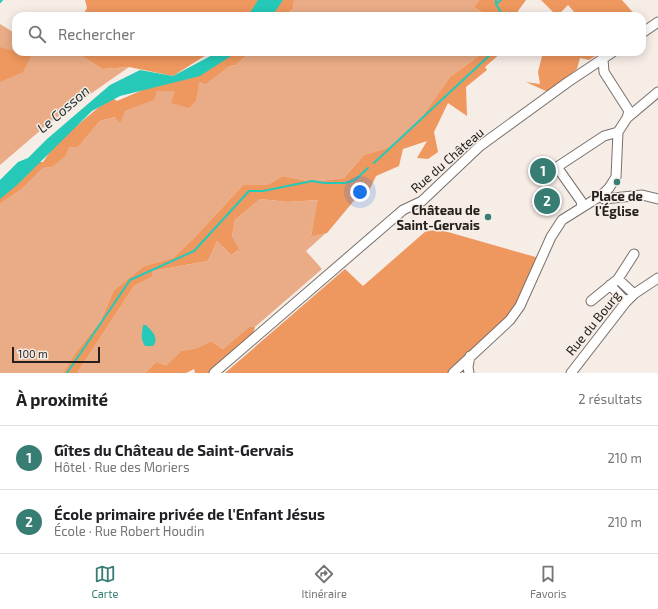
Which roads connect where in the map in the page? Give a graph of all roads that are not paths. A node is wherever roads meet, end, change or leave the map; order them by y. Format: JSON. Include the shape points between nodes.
{"nodes":[{"id":1,"x":658,"y":22,"type":"edge"},
{"id":2,"x":646,"y":30,"type":"edge"},
{"id":3,"x":607,"y":56,"type":"edge"},
{"id":4,"x":602,"y":59,"type":"junction"},
{"id":5,"x":658,"y":92,"type":"edge"},
{"id":6,"x":627,"y":118,"type":"junction"},
{"id":7,"x":618,"y":132,"type":"junction"},
{"id":8,"x":602,"y":194,"type":"junction"},
{"id":9,"x":658,"y":199,"type":"edge"},
{"id":10,"x":582,"y":206,"type":"junction"},
{"id":11,"x":634,"y":254,"type":"dead end"},
{"id":12,"x":658,"y":278,"type":"edge"},
{"id":13,"x":618,"y":279,"type":"junction"},
{"id":14,"x":610,"y":285,"type":"junction"},
{"id":15,"x":634,"y":294,"type":"junction"},
{"id":16,"x":591,"y":301,"type":"dead end"},
{"id":17,"x":626,"y":302,"type":"junction"},
{"id":18,"x":470,"y":356,"type":"junction"},
{"id":19,"x":214,"y":373,"type":"edge"},
{"id":20,"x":454,"y":373,"type":"edge"},
{"id":21,"x":469,"y":373,"type":"edge"},
{"id":22,"x":571,"y":373,"type":"edge"}],
"edges":[{"from":1,"to":2,"type":"street"},
{"from":3,"to":4,"type":"street","name":"Rue du Château"},
{"from":4,"to":6,"type":"street","via":[[604,72],[629,111]]},
{"from":4,"to":19,"type":"street","name":"Rue du Château","via":[[480,146],[422,201],[403,210]]},
{"from":5,"to":6,"type":"street"},
{"from":6,"to":7,"type":"street"},
{"from":7,"to":8,"type":"street","via":[[616,177]]},
{"from":7,"to":10,"type":"street","via":[[604,136],[557,167],[582,201]]},
{"from":8,"to":9,"type":"street","via":[[604,198],[642,194]]},
{"from":8,"to":10,"type":"street"},
{"from":10,"to":18,"type":"street","via":[[562,220],[551,237],[520,306],[510,320]]},
{"from":11,"to":13,"type":"street"},
{"from":12,"to":15,"type":"street","name":"Rue du Bourg"},
{"from":13,"to":14,"type":"street"},
{"from":13,"to":15,"type":"street"},
{"from":14,"to":16,"type":"street"},
{"from":14,"to":17,"type":"street"},
{"from":15,"to":17,"type":"street","name":"Rue du Bourg"},
{"from":17,"to":22,"type":"street","name":"Rue du Bourg"},
{"from":18,"to":20,"type":"street"},
{"from":18,"to":21,"type":"street"},
{"from":20,"to":21,"type":"street"}]}
